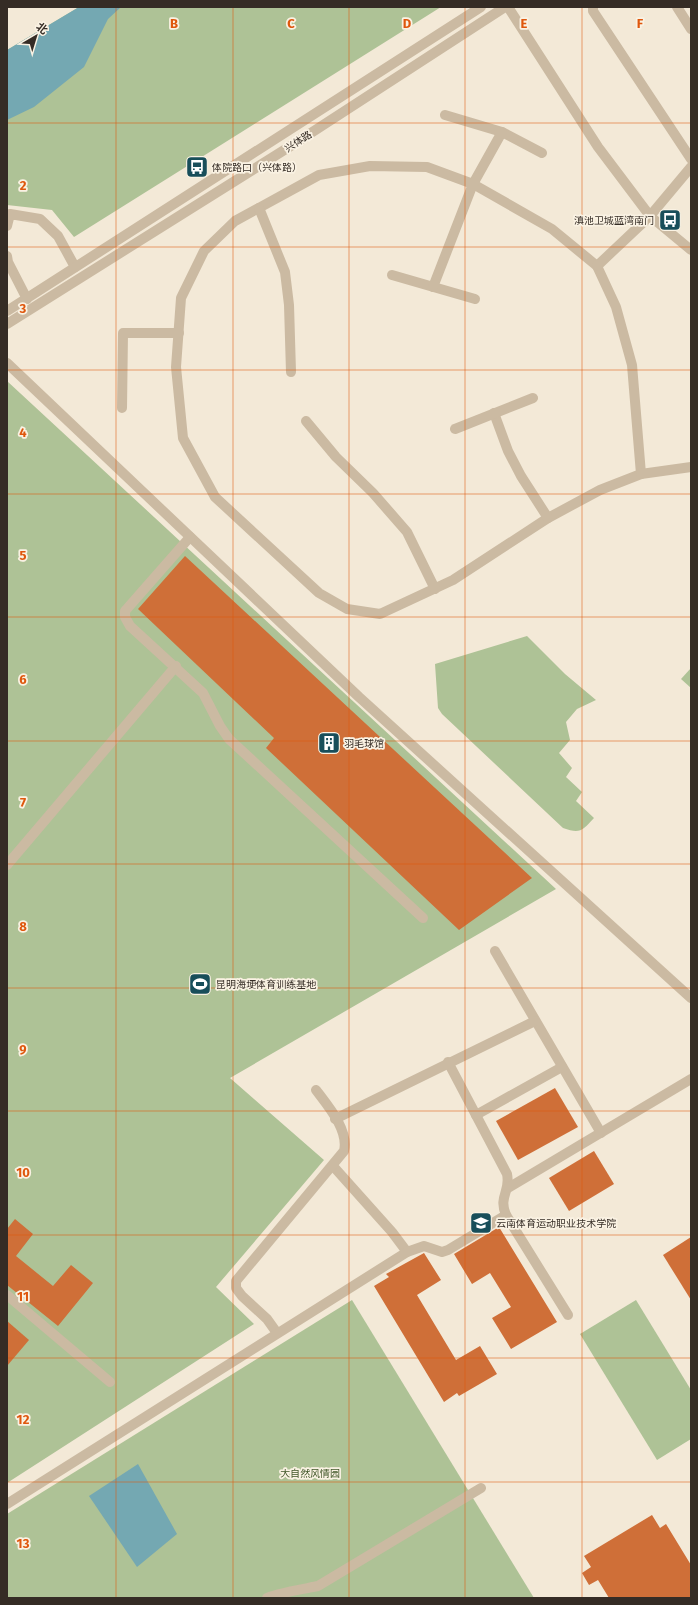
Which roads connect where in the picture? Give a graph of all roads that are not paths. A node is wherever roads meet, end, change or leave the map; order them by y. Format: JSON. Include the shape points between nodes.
{"nodes":[{"id":1,"x":481,"y":7,"type":"edge"},
{"id":2,"x":507,"y":7,"type":"edge"},
{"id":3,"x":593,"y":7,"type":"edge"},
{"id":4,"x":677,"y":7,"type":"edge"},
{"id":5,"x":691,"y":29,"type":"edge"},
{"id":6,"x":445,"y":115,"type":"dead end"},
{"id":7,"x":502,"y":132,"type":"junction"},
{"id":8,"x":542,"y":153,"type":"dead end"},
{"id":9,"x":691,"y":159,"type":"edge"},
{"id":10,"x":691,"y":167,"type":"edge"},
{"id":11,"x":473,"y":184,"type":"junction"},
{"id":12,"x":259,"y":208,"type":"junction"},
{"id":13,"x":8,"y":211,"type":"edge"},
{"id":14,"x":650,"y":216,"type":"junction"},
{"id":15,"x":7,"y":226,"type":"edge"},
{"id":16,"x":691,"y":250,"type":"edge"},
{"id":17,"x":7,"y":260,"type":"edge"},
{"id":18,"x":597,"y":266,"type":"junction"},
{"id":19,"x":75,"y":267,"type":"junction"},
{"id":20,"x":392,"y":275,"type":"dead end"},
{"id":21,"x":433,"y":287,"type":"junction"},
{"id":22,"x":27,"y":299,"type":"junction"},
{"id":23,"x":475,"y":299,"type":"dead end"},
{"id":24,"x":7,"y":311,"type":"edge"},
{"id":25,"x":7,"y":324,"type":"edge"},
{"id":26,"x":179,"y":333,"type":"junction"},
{"id":27,"x":7,"y":363,"type":"edge"},
{"id":28,"x":291,"y":372,"type":"dead end"},
{"id":29,"x":533,"y":398,"type":"dead end"},
{"id":30,"x":122,"y":408,"type":"dead end"},
{"id":31,"x":494,"y":413,"type":"junction"},
{"id":32,"x":306,"y":421,"type":"dead end"},
{"id":33,"x":455,"y":429,"type":"dead end"},
{"id":34,"x":691,"y":467,"type":"edge"},
{"id":35,"x":641,"y":474,"type":"junction"},
{"id":36,"x":548,"y":518,"type":"junction"},
{"id":37,"x":190,"y":537,"type":"junction"},
{"id":38,"x":435,"y":589,"type":"junction"},
{"id":39,"x":176,"y":666,"type":"junction"},
{"id":40,"x":7,"y":865,"type":"edge"},
{"id":41,"x":423,"y":918,"type":"dead end"},
{"id":42,"x":495,"y":950,"type":"dead end"},
{"id":43,"x":691,"y":998,"type":"edge"},
{"id":44,"x":535,"y":1021,"type":"junction"},
{"id":45,"x":448,"y":1062,"type":"junction"},
{"id":46,"x":562,"y":1067,"type":"junction"},
{"id":47,"x":691,"y":1079,"type":"edge"},
{"id":48,"x":316,"y":1090,"type":"dead end"},
{"id":49,"x":476,"y":1115,"type":"junction"},
{"id":50,"x":335,"y":1119,"type":"junction"},
{"id":51,"x":600,"y":1133,"type":"junction"},
{"id":52,"x":333,"y":1166,"type":"junction"},
{"id":53,"x":508,"y":1188,"type":"junction"},
{"id":54,"x":506,"y":1215,"type":"junction"},
{"id":55,"x":407,"y":1252,"type":"junction"},
{"id":56,"x":7,"y":1295,"type":"edge"},
{"id":57,"x":568,"y":1314,"type":"dead end"},
{"id":58,"x":277,"y":1333,"type":"junction"},
{"id":59,"x":110,"y":1382,"type":"dead end"},
{"id":60,"x":480,"y":1488,"type":"dead end"},
{"id":61,"x":7,"y":1504,"type":"edge"},
{"id":62,"x":267,"y":1598,"type":"edge"}],
"edges":[{"from":1,"to":19,"type":"street","name":"兴体路"},
{"from":2,"to":14,"type":"street","via":[[598,147]]},
{"from":2,"to":25,"type":"street","name":"兴体路"},
{"from":3,"to":9,"type":"street","via":[[593,11]]},
{"from":4,"to":5,"type":"street"},
{"from":6,"to":7,"type":"street"},
{"from":7,"to":8,"type":"street"},
{"from":7,"to":11,"type":"street"},
{"from":10,"to":14,"type":"street"},
{"from":11,"to":12,"type":"street","via":[[427,168],[370,166],[319,175]]},
{"from":11,"to":18,"type":"street","via":[[552,229]]},
{"from":11,"to":21,"type":"street"},
{"from":12,"to":26,"type":"street","via":[[235,221],[204,251],[181,298]]},
{"from":12,"to":28,"type":"street","via":[[285,272],[289,305]]},
{"from":13,"to":15,"type":"street"},
{"from":13,"to":19,"type":"street","via":[[40,219],[58,236]]},
{"from":14,"to":16,"type":"street"},
{"from":14,"to":18,"type":"street"},
{"from":17,"to":22,"type":"street"},
{"from":18,"to":35,"type":"street","via":[[616,307],[632,365]]},
{"from":19,"to":22,"type":"street","name":"兴体路"},
{"from":20,"to":21,"type":"street"},
{"from":21,"to":23,"type":"street"},
{"from":22,"to":24,"type":"street","name":"兴体路"},
{"from":26,"to":30,"type":"street","via":[[123,333]]},
{"from":26,"to":38,"type":"street","via":[[176,367],[183,438],[215,497],[319,593],[347,609],[380,614]]},
{"from":27,"to":37,"type":"street"},
{"from":29,"to":31,"type":"street"},
{"from":31,"to":33,"type":"street"},
{"from":31,"to":36,"type":"street","via":[[508,451]]},
{"from":32,"to":38,"type":"street","via":[[336,457],[374,493],[407,532]]},
{"from":34,"to":35,"type":"street"},
{"from":35,"to":36,"type":"street","via":[[600,490]]},
{"from":36,"to":38,"type":"street"},
{"from":37,"to":39,"type":"street","via":[[125,611],[130,626]]},
{"from":37,"to":43,"type":"street","via":[[359,697]]},
{"from":39,"to":40,"type":"street"},
{"from":39,"to":41,"type":"street","via":[[203,694],[230,739]]},
{"from":42,"to":44,"type":"street"},
{"from":44,"to":45,"type":"street"},
{"from":44,"to":46,"type":"street"},
{"from":45,"to":49,"type":"street"},
{"from":45,"to":50,"type":"street"},
{"from":46,"to":49,"type":"street"},
{"from":46,"to":51,"type":"street"},
{"from":47,"to":51,"type":"street"},
{"from":48,"to":50,"type":"street"},
{"from":49,"to":53,"type":"street","via":[[507,1174]]},
{"from":50,"to":52,"type":"street","via":[[346,1143],[344,1151]]},
{"from":51,"to":53,"type":"street"},
{"from":52,"to":55,"type":"street"},
{"from":52,"to":58,"type":"street","via":[[236,1281],[236,1288],[242,1296],[267,1319]]},
{"from":53,"to":54,"type":"street","via":[[502,1201]]},
{"from":54,"to":55,"type":"street","via":[[448,1250],[442,1252],[424,1246]]},
{"from":54,"to":57,"type":"street"},
{"from":55,"to":58,"type":"street"},
{"from":56,"to":59,"type":"street"},
{"from":58,"to":61,"type":"street"},
{"from":60,"to":62,"type":"street","via":[[318,1586]]}]}
